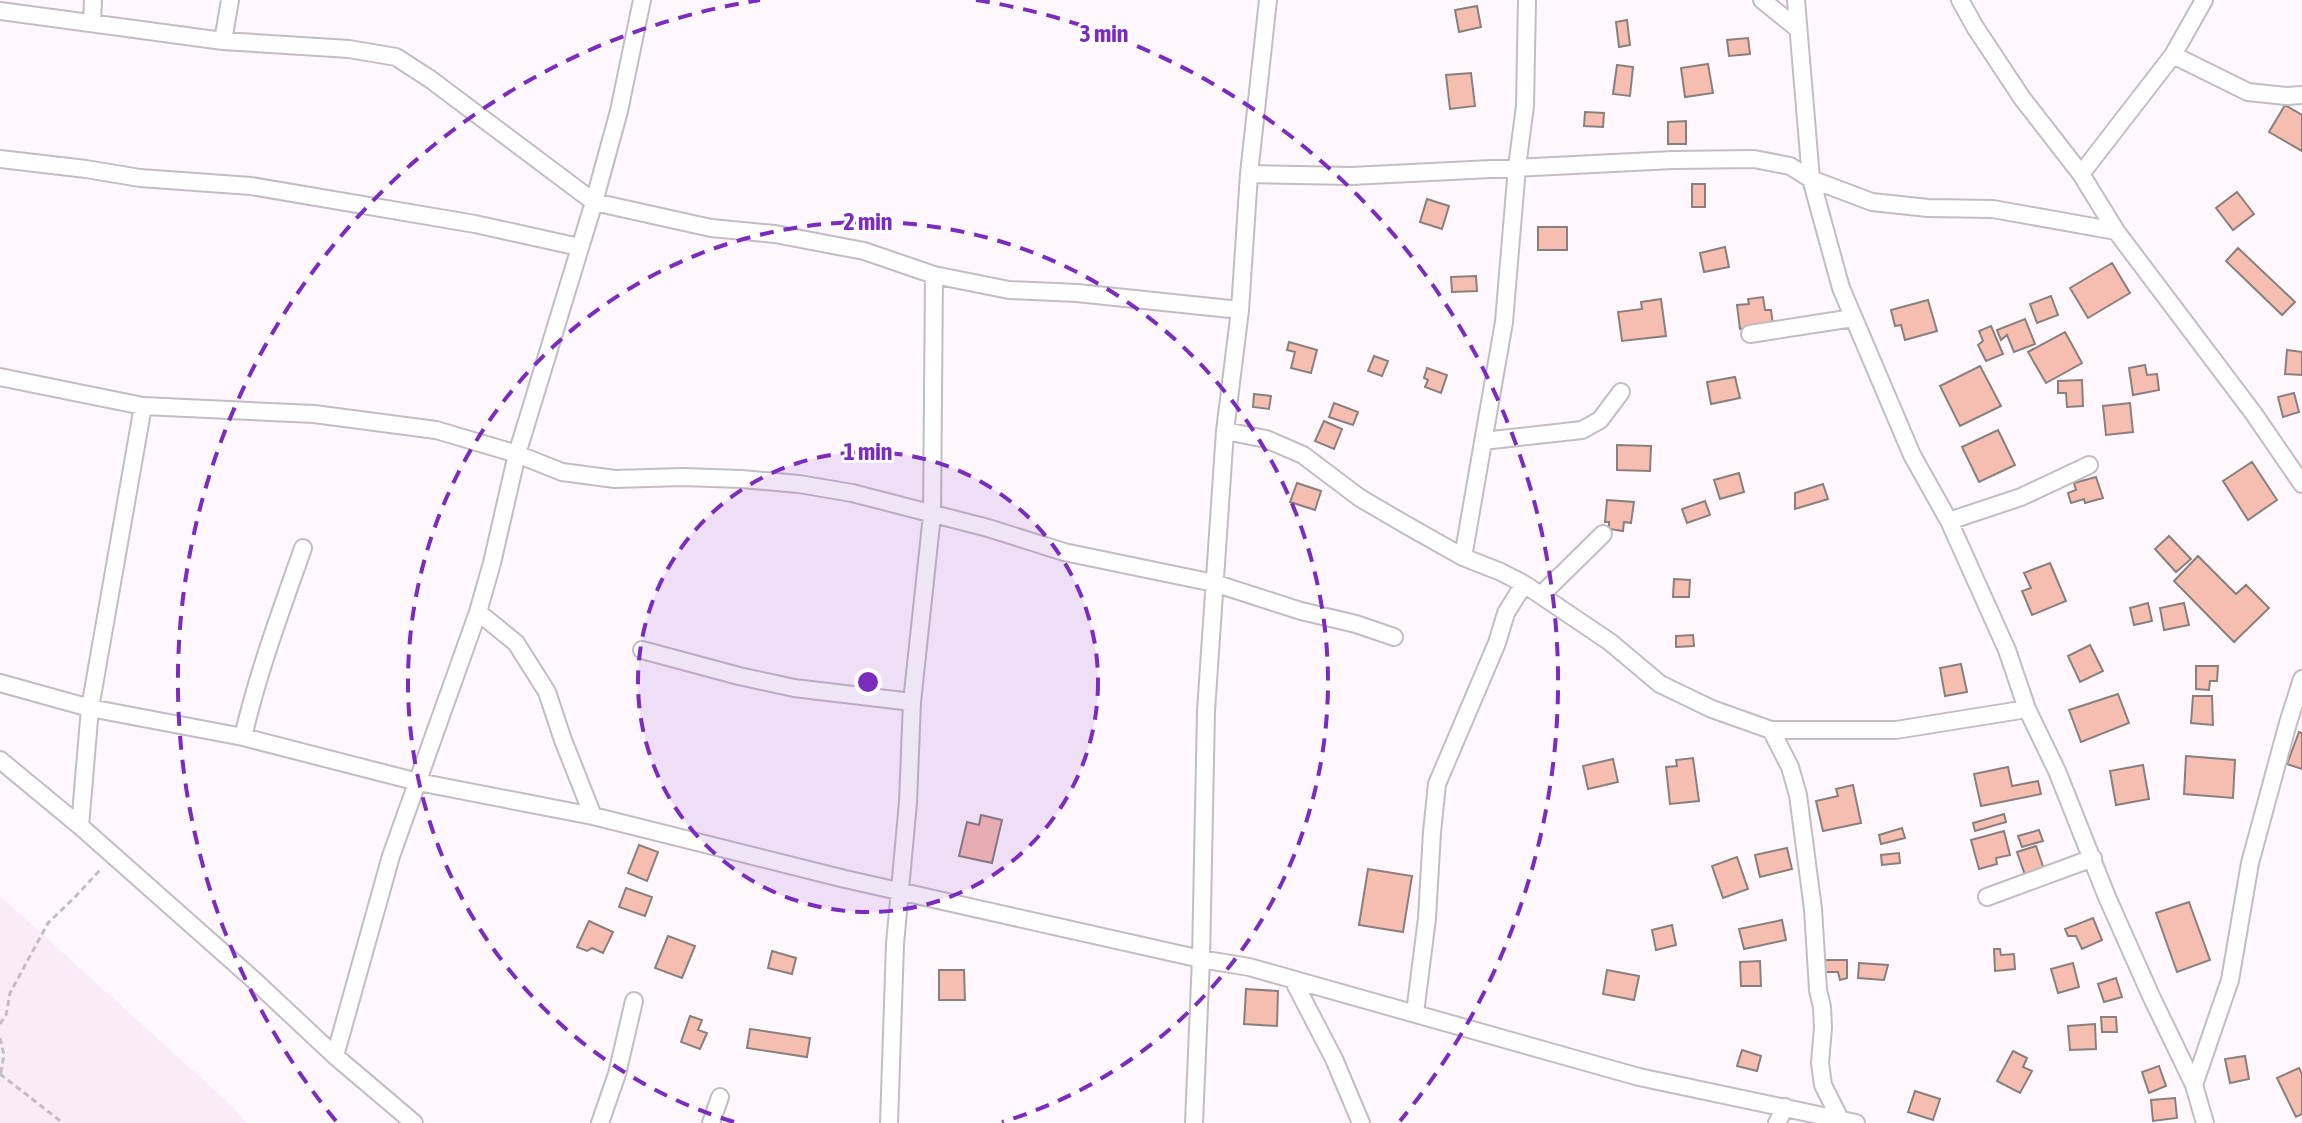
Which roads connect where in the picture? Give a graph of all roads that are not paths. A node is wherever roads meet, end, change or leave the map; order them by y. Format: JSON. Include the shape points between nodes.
{"nodes":[{"id":1,"x":93,"y":0,"type":"edge"},
{"id":2,"x":230,"y":0,"type":"edge"},
{"id":3,"x":642,"y":0,"type":"edge"},
{"id":4,"x":1268,"y":0,"type":"edge"},
{"id":5,"x":1527,"y":0,"type":"edge"},
{"id":6,"x":1762,"y":0,"type":"edge"},
{"id":7,"x":1796,"y":0,"type":"edge"},
{"id":8,"x":1960,"y":0,"type":"edge"},
{"id":9,"x":2204,"y":0,"type":"edge"},
{"id":10,"x":0,"y":11,"type":"edge"},
{"id":11,"x":92,"y":22,"type":"junction"},
{"id":12,"x":1798,"y":29,"type":"junction"},
{"id":13,"x":223,"y":41,"type":"junction"},
{"id":14,"x":2173,"y":55,"type":"junction"},
{"id":15,"x":2302,"y":95,"type":"edge"},
{"id":16,"x":0,"y":159,"type":"edge"},
{"id":17,"x":1517,"y":167,"type":"junction"},
{"id":18,"x":1249,"y":174,"type":"junction"},
{"id":19,"x":2081,"y":174,"type":"junction"},
{"id":20,"x":1811,"y":179,"type":"junction"},
{"id":21,"x":594,"y":202,"type":"junction"},
{"id":22,"x":2116,"y":231,"type":"junction"},
{"id":23,"x":579,"y":247,"type":"junction"},
{"id":24,"x":934,"y":275,"type":"junction"},
{"id":25,"x":1240,"y":310,"type":"junction"},
{"id":26,"x":1853,"y":318,"type":"junction"},
{"id":27,"x":1750,"y":334,"type":"dead end"},
{"id":28,"x":0,"y":377,"type":"edge"},
{"id":29,"x":1621,"y":392,"type":"dead end"},
{"id":30,"x":143,"y":406,"type":"junction"},
{"id":31,"x":1225,"y":431,"type":"junction"},
{"id":32,"x":1483,"y":441,"type":"junction"},
{"id":33,"x":517,"y":454,"type":"junction"},
{"id":34,"x":2089,"y":465,"type":"dead end"},
{"id":35,"x":2302,"y":484,"type":"edge"},
{"id":36,"x":932,"y":515,"type":"junction"},
{"id":37,"x":1949,"y":521,"type":"junction"},
{"id":38,"x":1603,"y":534,"type":"dead end"},
{"id":39,"x":303,"y":548,"type":"dead end"},
{"id":40,"x":1463,"y":557,"type":"junction"},
{"id":41,"x":1214,"y":583,"type":"junction"},
{"id":42,"x":1524,"y":584,"type":"junction"},
{"id":43,"x":1541,"y":595,"type":"junction"},
{"id":44,"x":478,"y":612,"type":"junction"},
{"id":45,"x":1394,"y":637,"type":"dead end"},
{"id":46,"x":642,"y":650,"type":"dead end"},
{"id":47,"x":2302,"y":679,"type":"edge"},
{"id":48,"x":0,"y":683,"type":"edge"},
{"id":49,"x":912,"y":702,"type":"junction"},
{"id":50,"x":90,"y":708,"type":"junction"},
{"id":51,"x":2027,"y":709,"type":"junction"},
{"id":52,"x":1771,"y":730,"type":"junction"},
{"id":53,"x":243,"y":737,"type":"junction"},
{"id":54,"x":0,"y":760,"type":"edge"},
{"id":55,"x":418,"y":782,"type":"junction"},
{"id":56,"x":593,"y":816,"type":"junction"},
{"id":57,"x":80,"y":826,"type":"junction"},
{"id":58,"x":2093,"y":858,"type":"junction"},
{"id":59,"x":900,"y":890,"type":"junction"},
{"id":60,"x":1987,"y":897,"type":"dead end"},
{"id":61,"x":1201,"y":959,"type":"junction"},
{"id":62,"x":1293,"y":980,"type":"junction"},
{"id":63,"x":634,"y":1001,"type":"dead end"},
{"id":64,"x":1415,"y":1013,"type":"junction"},
{"id":65,"x":335,"y":1056,"type":"junction"},
{"id":66,"x":2194,"y":1085,"type":"junction"},
{"id":67,"x":720,"y":1097,"type":"dead end"},
{"id":68,"x":1781,"y":1115,"type":"edge"},
{"id":69,"x":1848,"y":1121,"type":"edge"},
{"id":70,"x":414,"y":1123,"type":"edge"},
{"id":71,"x":600,"y":1123,"type":"edge"},
{"id":72,"x":711,"y":1123,"type":"edge"},
{"id":73,"x":889,"y":1123,"type":"edge"},
{"id":74,"x":1194,"y":1123,"type":"edge"},
{"id":75,"x":1361,"y":1123,"type":"edge"},
{"id":76,"x":2205,"y":1123,"type":"edge"}],
"edges":[{"from":1,"to":11,"type":"street"},
{"from":2,"to":13,"type":"street"},
{"from":3,"to":21,"type":"street"},
{"from":4,"to":18,"type":"street"},
{"from":5,"to":17,"type":"street","via":[[1525,106]]},
{"from":6,"to":12,"type":"street"},
{"from":7,"to":12,"type":"street"},
{"from":8,"to":19,"type":"street","via":[[2022,98]]},
{"from":9,"to":14,"type":"street"},
{"from":10,"to":11,"type":"street"},
{"from":11,"to":13,"type":"street"},
{"from":12,"to":20,"type":"street"},
{"from":13,"to":21,"type":"street","via":[[396,57]]},
{"from":14,"to":15,"type":"street","via":[[2248,92]]},
{"from":14,"to":19,"type":"street"},
{"from":16,"to":23,"type":"street","via":[[251,186]]},
{"from":17,"to":18,"type":"street","via":[[1351,176]]},
{"from":17,"to":20,"type":"street","via":[[1754,159],[1790,166]]},
{"from":17,"to":32,"type":"street","via":[[1504,322]]},
{"from":18,"to":25,"type":"street"},
{"from":19,"to":22,"type":"street"},
{"from":20,"to":22,"type":"street","via":[[1872,202],[1993,209]]},
{"from":20,"to":26,"type":"street"},
{"from":21,"to":23,"type":"street"},
{"from":21,"to":24,"type":"street","via":[[711,228],[864,251]]},
{"from":22,"to":35,"type":"street"},
{"from":23,"to":33,"type":"street"},
{"from":24,"to":25,"type":"street","via":[[1009,290]]},
{"from":24,"to":36,"type":"street"},
{"from":25,"to":31,"type":"street"},
{"from":26,"to":27,"type":"street"},
{"from":26,"to":37,"type":"street","via":[[1912,455]]},
{"from":28,"to":30,"type":"street"},
{"from":29,"to":32,"type":"street","via":[[1600,420],[1582,430]]},
{"from":30,"to":33,"type":"street","via":[[314,414],[436,430]]},
{"from":30,"to":50,"type":"street"},
{"from":31,"to":40,"type":"street","via":[[1266,439],[1303,455],[1360,498]]},
{"from":31,"to":41,"type":"street"},
{"from":32,"to":40,"type":"street"},
{"from":33,"to":36,"type":"street","via":[[562,472],[615,479],[799,484]]},
{"from":33,"to":44,"type":"street"},
{"from":34,"to":37,"type":"street","via":[[2021,497]]},
{"from":36,"to":41,"type":"street","via":[[1064,552]]},
{"from":36,"to":49,"type":"street"},
{"from":37,"to":51,"type":"street","via":[[2007,650]]},
{"from":38,"to":43,"type":"street"},
{"from":39,"to":53,"type":"street"},
{"from":40,"to":42,"type":"street"},
{"from":41,"to":45,"type":"street"},
{"from":41,"to":61,"type":"street"},
{"from":42,"to":43,"type":"street"},
{"from":42,"to":64,"type":"street","via":[[1506,613],[1437,784]]},
{"from":43,"to":52,"type":"street","via":[[1660,684]]},
{"from":44,"to":55,"type":"street"},
{"from":44,"to":56,"type":"street","via":[[516,643],[547,692]]},
{"from":46,"to":49,"type":"street","via":[[794,688]]},
{"from":47,"to":66,"type":"street","via":[[2250,863],[2230,980]]},
{"from":48,"to":50,"type":"street"},
{"from":49,"to":59,"type":"street"},
{"from":50,"to":53,"type":"street"},
{"from":50,"to":57,"type":"street"},
{"from":51,"to":52,"type":"street","via":[[1896,730]]},
{"from":51,"to":58,"type":"street"},
{"from":52,"to":69,"type":"street","via":[[1798,795],[1822,1007],[1823,1085]]},
{"from":53,"to":55,"type":"street"},
{"from":54,"to":57,"type":"street"},
{"from":55,"to":56,"type":"street"},
{"from":55,"to":65,"type":"street","via":[[391,856]]},
{"from":56,"to":59,"type":"street"},
{"from":57,"to":65,"type":"street"},
{"from":58,"to":60,"type":"street"},
{"from":58,"to":66,"type":"street"},
{"from":59,"to":61,"type":"street"},
{"from":59,"to":73,"type":"street"},
{"from":61,"to":62,"type":"street"},
{"from":61,"to":74,"type":"street"},
{"from":62,"to":64,"type":"street"},
{"from":62,"to":75,"type":"street"},
{"from":63,"to":71,"type":"street"},
{"from":64,"to":68,"type":"street"},
{"from":65,"to":70,"type":"street"},
{"from":66,"to":76,"type":"street"},
{"from":67,"to":72,"type":"street"},
{"from":68,"to":69,"type":"street"}]}
